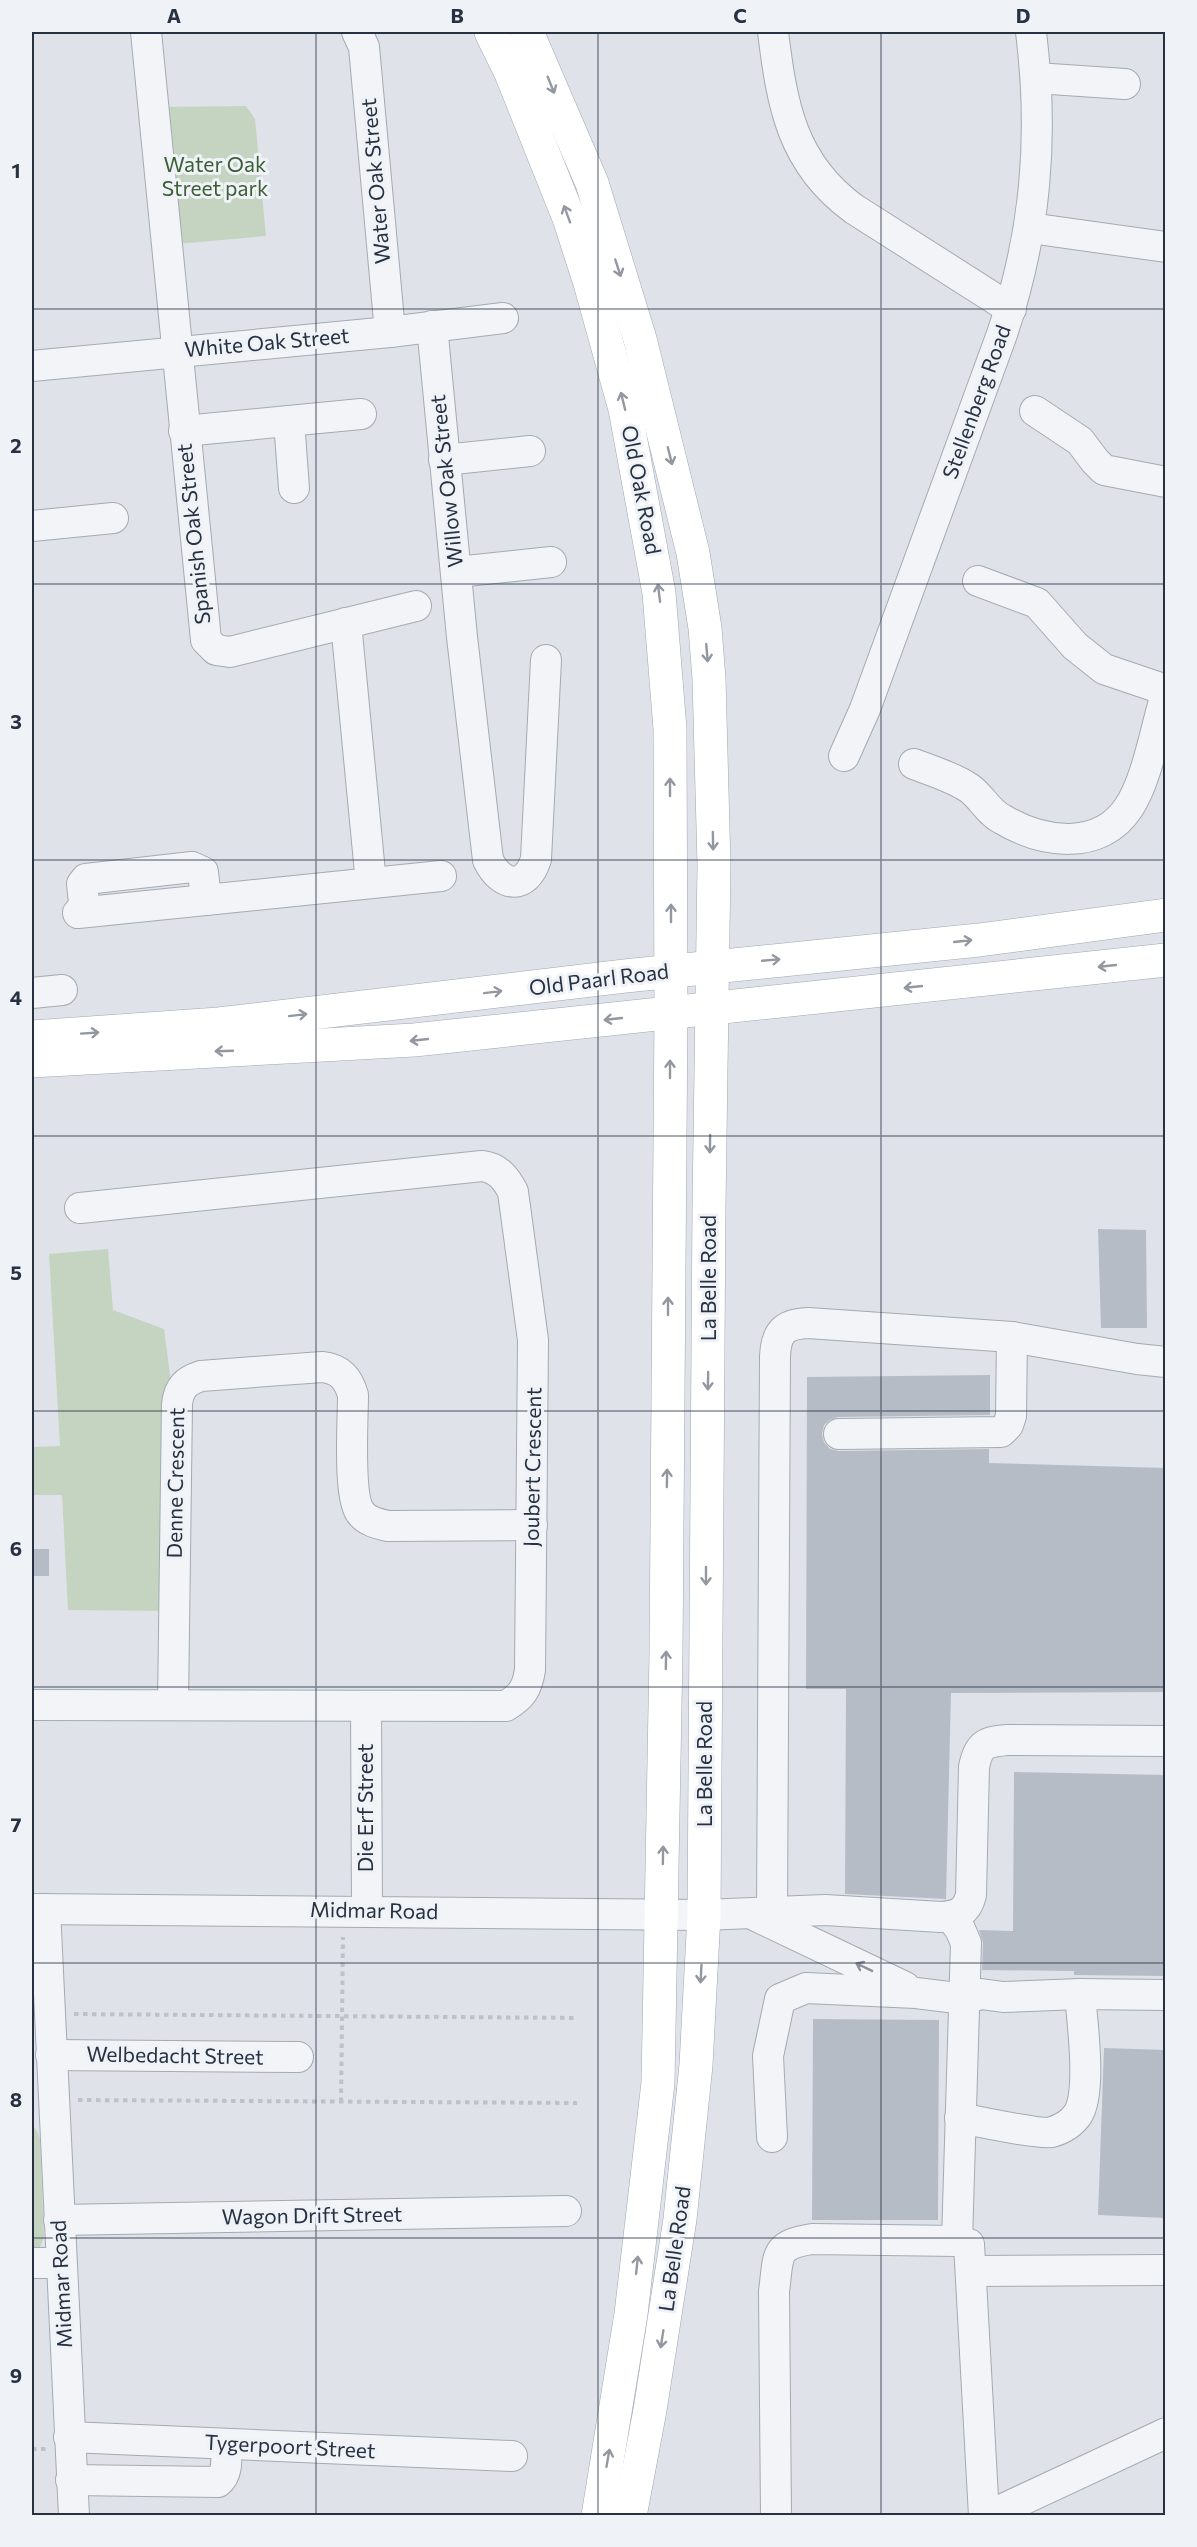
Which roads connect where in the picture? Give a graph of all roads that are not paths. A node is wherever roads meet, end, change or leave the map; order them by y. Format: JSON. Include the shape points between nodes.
{"nodes":[{"id":1,"x":146,"y":32,"type":"edge"},
{"id":2,"x":357,"y":32,"type":"edge"},
{"id":3,"x":491,"y":32,"type":"edge"},
{"id":4,"x":527,"y":32,"type":"edge"},
{"id":5,"x":773,"y":32,"type":"edge"},
{"id":6,"x":1031,"y":32,"type":"edge"},
{"id":7,"x":1036,"y":78,"type":"junction"},
{"id":8,"x":1125,"y":84,"type":"dead end"},
{"id":9,"x":1030,"y":228,"type":"junction"},
{"id":10,"x":1166,"y":247,"type":"edge"},
{"id":11,"x":1011,"y":309,"type":"junction"},
{"id":12,"x":503,"y":318,"type":"dead end"},
{"id":13,"x":432,"y":326,"type":"junction"},
{"id":14,"x":390,"y":332,"type":"junction"},
{"id":15,"x":176,"y":352,"type":"junction"},
{"id":16,"x":32,"y":366,"type":"edge"},
{"id":17,"x":1035,"y":411,"type":"dead end"},
{"id":18,"x":361,"y":414,"type":"dead end"},
{"id":19,"x":289,"y":421,"type":"junction"},
{"id":20,"x":184,"y":431,"type":"junction"},
{"id":21,"x":530,"y":451,"type":"dead end"},
{"id":22,"x":444,"y":460,"type":"junction"},
{"id":23,"x":1166,"y":482,"type":"edge"},
{"id":24,"x":294,"y":488,"type":"dead end"},
{"id":25,"x":113,"y":518,"type":"dead end"},
{"id":26,"x":32,"y":526,"type":"edge"},
{"id":27,"x":551,"y":562,"type":"dead end"},
{"id":28,"x":457,"y":572,"type":"junction"},
{"id":29,"x":978,"y":581,"type":"dead end"},
{"id":30,"x":416,"y":606,"type":"dead end"},
{"id":31,"x":346,"y":623,"type":"junction"},
{"id":32,"x":546,"y":660,"type":"dead end"},
{"id":33,"x":1166,"y":692,"type":"edge"},
{"id":34,"x":844,"y":756,"type":"dead end"},
{"id":35,"x":914,"y":764,"type":"dead end"},
{"id":36,"x":441,"y":876,"type":"dead end"},
{"id":37,"x":371,"y":883,"type":"junction"},
{"id":38,"x":81,"y":913,"type":"dead end"},
{"id":39,"x":1166,"y":915,"type":"edge"},
{"id":40,"x":1166,"y":960,"type":"edge"},
{"id":41,"x":713,"y":967,"type":"junction"},
{"id":42,"x":671,"y":971,"type":"junction"},
{"id":43,"x":62,"y":990,"type":"dead end"},
{"id":44,"x":32,"y":993,"type":"edge"},
{"id":45,"x":713,"y":1008,"type":"junction"},
{"id":46,"x":671,"y":1012,"type":"junction"},
{"id":47,"x":32,"y":1037,"type":"edge"},
{"id":48,"x":32,"y":1061,"type":"edge"},
{"id":49,"x":80,"y":1208,"type":"dead end"},
{"id":50,"x":1012,"y":1337,"type":"junction"},
{"id":51,"x":1166,"y":1362,"type":"edge"},
{"id":52,"x":839,"y":1434,"type":"dead end"},
{"id":53,"x":532,"y":1526,"type":"junction"},
{"id":54,"x":32,"y":1705,"type":"edge"},
{"id":55,"x":173,"y":1705,"type":"junction"},
{"id":56,"x":366,"y":1706,"type":"junction"},
{"id":57,"x":705,"y":1735,"type":"junction"},
{"id":58,"x":1166,"y":1741,"type":"edge"},
{"id":59,"x":38,"y":1909,"type":"edge"},
{"id":60,"x":355,"y":1911,"type":"junction"},
{"id":61,"x":663,"y":1914,"type":"junction"},
{"id":62,"x":763,"y":1914,"type":"junction"},
{"id":63,"x":704,"y":1915,"type":"junction"},
{"id":64,"x":950,"y":1916,"type":"junction"},
{"id":65,"x":916,"y":1993,"type":"junction"},
{"id":66,"x":1080,"y":1994,"type":"junction"},
{"id":67,"x":1166,"y":1995,"type":"edge"},
{"id":68,"x":965,"y":1999,"type":"junction"},
{"id":69,"x":51,"y":2055,"type":"junction"},
{"id":70,"x":298,"y":2057,"type":"dead end"},
{"id":71,"x":658,"y":2084,"type":"junction"},
{"id":72,"x":46,"y":2104,"type":"edge"},
{"id":73,"x":960,"y":2118,"type":"junction"},
{"id":74,"x":772,"y":2137,"type":"dead end"},
{"id":75,"x":566,"y":2211,"type":"dead end"},
{"id":76,"x":59,"y":2220,"type":"junction"},
{"id":77,"x":957,"y":2241,"type":"junction"},
{"id":78,"x":32,"y":2263,"type":"edge"},
{"id":79,"x":61,"y":2263,"type":"junction"},
{"id":80,"x":1166,"y":2270,"type":"edge"},
{"id":81,"x":971,"y":2271,"type":"junction"},
{"id":82,"x":1166,"y":2433,"type":"edge"},
{"id":83,"x":69,"y":2437,"type":"junction"},
{"id":84,"x":226,"y":2444,"type":"junction"},
{"id":85,"x":512,"y":2456,"type":"dead end"},
{"id":86,"x":71,"y":2480,"type":"junction"},
{"id":87,"x":74,"y":2516,"type":"edge"},
{"id":88,"x":598,"y":2516,"type":"edge"},
{"id":89,"x":630,"y":2516,"type":"edge"},
{"id":90,"x":776,"y":2516,"type":"edge"},
{"id":91,"x":986,"y":2516,"type":"edge"}],
"edges":[{"from":1,"to":15,"type":"street"},
{"from":2,"to":14,"type":"street","name":"Water Oak Street","via":[[363,47]]},
{"from":42,"to":3,"type":"main road","name":"Old Oak Road","one_way":true,"via":[[666,660],[637,465],[614,366],[569,218]]},
{"from":4,"to":41,"type":"main road","name":"Old Oak Road","one_way":true,"via":[[592,183],[640,339],[693,553],[709,679]]},
{"from":5,"to":11,"type":"street","via":[[786,115],[811,164],[832,191],[864,216]]},
{"from":6,"to":7,"type":"street","name":"Stellenberg Road"},
{"from":7,"to":8,"type":"street"},
{"from":7,"to":9,"type":"street","name":"Stellenberg Road","via":[[1038,142]]},
{"from":9,"to":10,"type":"street"},
{"from":9,"to":11,"type":"street","name":"Stellenberg Road"},
{"from":11,"to":34,"type":"street","name":"Stellenberg Road","via":[[865,709]]},
{"from":12,"to":13,"type":"street","name":"White Oak Street"},
{"from":13,"to":14,"type":"street","name":"White Oak Street"},
{"from":13,"to":22,"type":"street","name":"Willow Oak Street"},
{"from":14,"to":15,"type":"street","name":"White Oak Street"},
{"from":15,"to":16,"type":"street","name":"White Oak Street"},
{"from":15,"to":20,"type":"street","name":"Spanish Oak Street"},
{"from":17,"to":23,"type":"street","via":[[1076,437],[1104,470]]},
{"from":18,"to":19,"type":"street"},
{"from":19,"to":20,"type":"street"},
{"from":19,"to":24,"type":"street"},
{"from":20,"to":31,"type":"street","name":"Spanish Oak Street","via":[[204,634],[210,645],[230,652]]},
{"from":21,"to":22,"type":"street"},
{"from":22,"to":28,"type":"street","name":"Willow Oak Street"},
{"from":25,"to":26,"type":"street"},
{"from":27,"to":28,"type":"street"},
{"from":28,"to":32,"type":"street","name":"Willow Oak Street","via":[[488,860],[494,873],[513,882],[527,877],[536,859]]},
{"from":29,"to":33,"type":"street","via":[[1036,603],[1075,646],[1104,669]]},
{"from":30,"to":31,"type":"street","name":"Spanish Oak Street"},
{"from":31,"to":37,"type":"street"},
{"from":33,"to":35,"type":"street","via":[[1132,802],[1115,823],[1089,837],[1053,839],[1017,827],[996,816],[971,789]]},
{"from":36,"to":37,"type":"street"},
{"from":37,"to":38,"type":"street"},
{"from":41,"to":39,"type":"main road","name":"Old Paarl Road","one_way":true,"via":[[979,940]]},
{"from":40,"to":45,"type":"main road","name":"Old Paarl Road","one_way":true},
{"from":41,"to":42,"type":"main road","name":"Old Paarl Road"},
{"from":41,"to":45,"type":"main road","name":"Old Oak Road"},
{"from":42,"to":46,"type":"main road","name":"Old Oak Road"},
{"from":47,"to":42,"type":"main road","name":"Old Paarl Road","one_way":true,"via":[[219,1024]]},
{"from":43,"to":44,"type":"street"},
{"from":45,"to":46,"type":"main road","name":"Old Paarl Road"},
{"from":45,"to":57,"type":"main road","name":"La Belle Road","one_way":true},
{"from":46,"to":48,"type":"main road","name":"Old Paarl Road","one_way":true,"via":[[414,1040]]},
{"from":61,"to":46,"type":"main road","name":"La Belle Road","one_way":true},
{"from":49,"to":53,"type":"street","name":"Joubert Crescent","via":[[482,1166],[495,1170],[513,1192],[531,1314]]},
{"from":50,"to":51,"type":"street"},
{"from":50,"to":52,"type":"street","via":[[1011,1416],[1001,1432]]},
{"from":50,"to":62,"type":"street","via":[[808,1323],[790,1326],[776,1341]]},
{"from":53,"to":55,"type":"street","name":"Denne Crescent","via":[[388,1526],[363,1516],[354,1500],[353,1395],[344,1375],[333,1368],[190,1380],[182,1386],[177,1404]]},
{"from":53,"to":56,"type":"street","name":"Joubert Crescent","via":[[530,1670],[528,1684],[519,1698],[506,1706]]},
{"from":54,"to":55,"type":"street","name":"Joubert Crescent"},
{"from":55,"to":56,"type":"street","name":"Joubert Crescent"},
{"from":56,"to":60,"type":"street","name":"Die Erf Street"},
{"from":57,"to":61,"type":"main road","via":[[686,1811],[686,1886]]},
{"from":57,"to":63,"type":"main road","name":"La Belle Road"},
{"from":58,"to":64,"type":"street","via":[[1007,1740],[985,1744],[974,1767],[971,1895],[962,1911]]},
{"from":59,"to":60,"type":"street","name":"Midmar Road"},
{"from":59,"to":69,"type":"street","name":"Midmar Road"},
{"from":60,"to":61,"type":"street","name":"Midmar Road"},
{"from":61,"to":63,"type":"street","name":"Midmar Road"},
{"from":61,"to":71,"type":"main road","name":"La Belle Road"},
{"from":62,"to":63,"type":"street","name":"Midmar Road"},
{"from":62,"to":64,"type":"street","name":"Midmar Road","via":[[825,1910]]},
{"from":65,"to":62,"type":"street","one_way":true},
{"from":63,"to":71,"type":"main road","via":[[683,1948],[674,2042]]},
{"from":63,"to":89,"type":"main road","name":"La Belle Road","one_way":true,"via":[[696,2065],[680,2218]]},
{"from":64,"to":68,"type":"street","via":[[966,1943]]},
{"from":65,"to":68,"type":"street"},
{"from":65,"to":74,"type":"street","via":[[806,1988],[780,1999],[768,2056]]},
{"from":66,"to":67,"type":"street"},
{"from":66,"to":68,"type":"street","via":[[981,1994]]},
{"from":66,"to":73,"type":"street","via":[[1084,2090],[1079,2112],[1069,2124],[1050,2133]]},
{"from":68,"to":73,"type":"street"},
{"from":69,"to":70,"type":"street","name":"Welbedacht Street"},
{"from":69,"to":72,"type":"street","name":"Midmar Road"},
{"from":88,"to":71,"type":"main road","name":"La Belle Road","one_way":true,"via":[[632,2314]]},
{"from":72,"to":76,"type":"street","name":"Midmar Road"},
{"from":73,"to":77,"type":"street"},
{"from":75,"to":76,"type":"street","name":"Wagon Drift Street"},
{"from":76,"to":79,"type":"street","name":"Midmar Road"},
{"from":77,"to":81,"type":"street","via":[[969,2244]]},
{"from":77,"to":90,"type":"street","via":[[812,2239],[785,2247],[779,2258],[774,2291]]},
{"from":78,"to":79,"type":"street"},
{"from":79,"to":83,"type":"street","name":"Midmar Road"},
{"from":80,"to":81,"type":"street"},
{"from":81,"to":91,"type":"street"},
{"from":82,"to":91,"type":"street"},
{"from":83,"to":84,"type":"street","name":"Tygerpoort Street"},
{"from":83,"to":86,"type":"street","name":"Midmar Road"},
{"from":84,"to":85,"type":"street","name":"Tygerpoort Street"},
{"from":84,"to":86,"type":"street","via":[[225,2472],[218,2482]]},
{"from":86,"to":87,"type":"street","name":"Midmar Road"}]}
